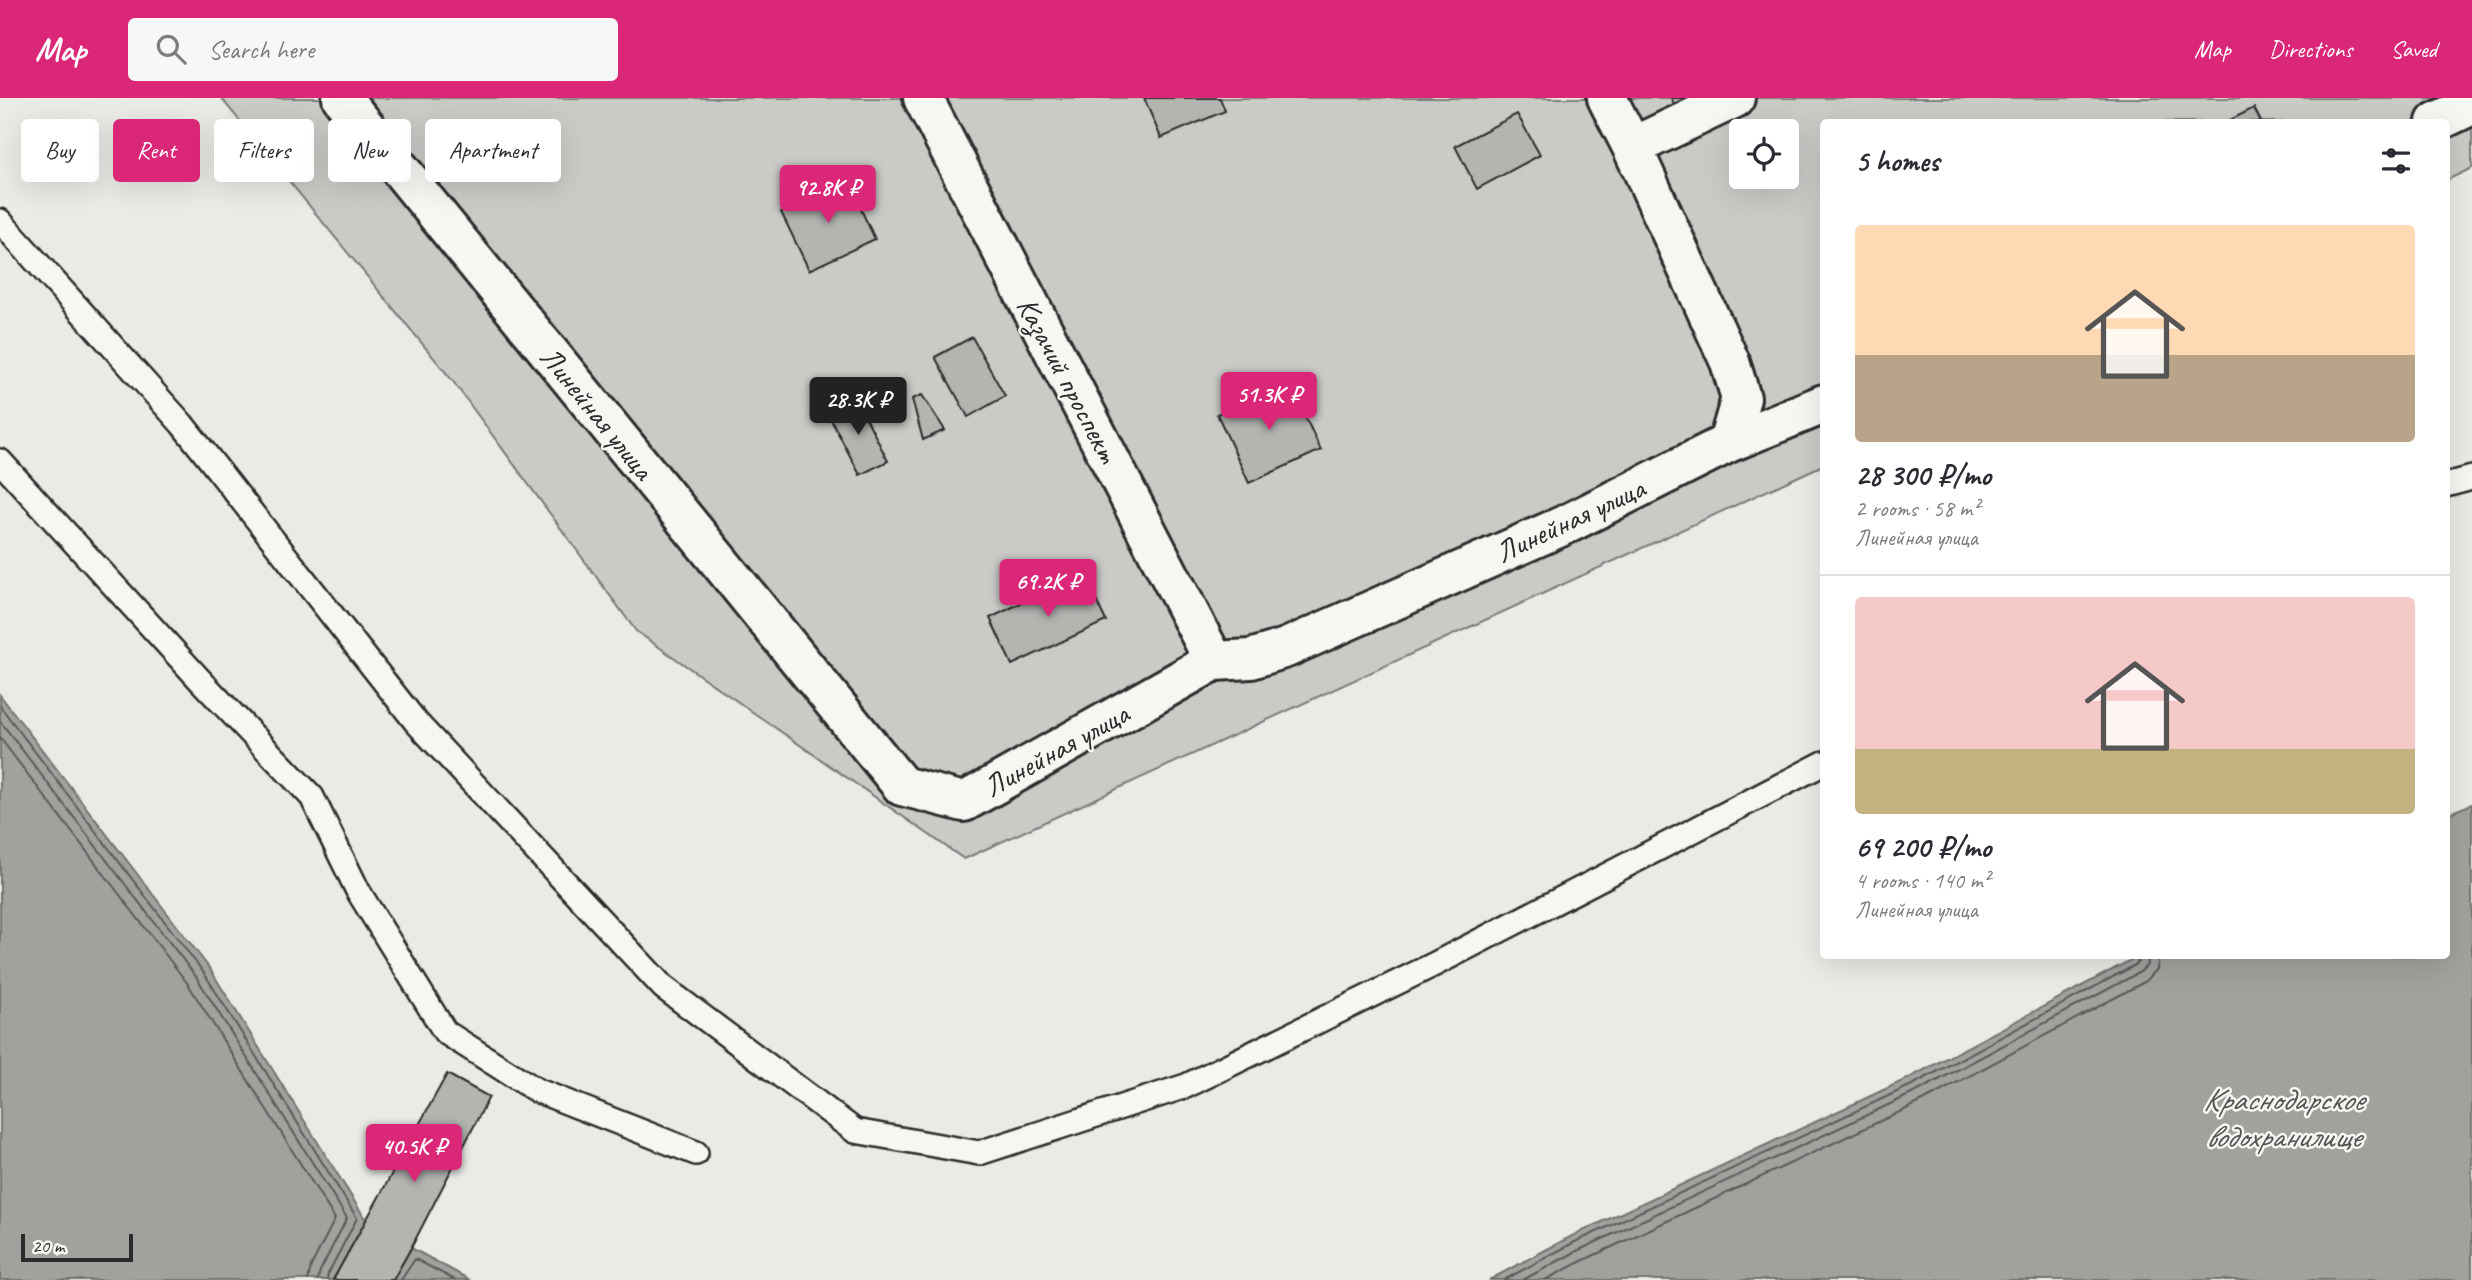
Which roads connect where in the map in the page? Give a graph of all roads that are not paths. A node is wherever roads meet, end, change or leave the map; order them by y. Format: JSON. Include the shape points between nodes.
{"nodes":[{"id":1,"x":342,"y":98,"type":"edge"},
{"id":2,"x":923,"y":98,"type":"edge"},
{"id":3,"x":1606,"y":98,"type":"edge"},
{"id":4,"x":1735,"y":98,"type":"edge"},
{"id":5,"x":2472,"y":105,"type":"edge"},
{"id":6,"x":2442,"y":119,"type":"edge"},
{"id":7,"x":1632,"y":147,"type":"junction"},
{"id":8,"x":0,"y":221,"type":"edge"},
{"id":9,"x":1820,"y":406,"type":"edge"},
{"id":10,"x":1728,"y":443,"type":"junction"},
{"id":11,"x":0,"y":461,"type":"edge"},
{"id":12,"x":2472,"y":478,"type":"edge"},
{"id":13,"x":2450,"y":484,"type":"edge"},
{"id":14,"x":1214,"y":661,"type":"junction"},
{"id":15,"x":1820,"y":764,"type":"edge"},
{"id":16,"x":696,"y":1153,"type":"dead end"}],
"edges":[{"from":1,"to":14,"type":"street","name":"Линейная улица","via":[[902,786],[964,802]]},
{"from":2,"to":14,"type":"street","name":"Казачий проспект"},
{"from":3,"to":7,"type":"street"},
{"from":4,"to":7,"type":"street"},
{"from":5,"to":6,"type":"street"},
{"from":7,"to":10,"type":"street","via":[[1730,362],[1741,398]]},
{"from":8,"to":15,"type":"lane","via":[[182,424],[416,722],[663,987],[855,1131],[979,1153],[1185,1086],[1435,964]]},
{"from":9,"to":10,"type":"street","name":"Линейная улица"},
{"from":10,"to":14,"type":"street","name":"Линейная улица","via":[[1569,523],[1286,648],[1251,659]]},
{"from":11,"to":16,"type":"lane","via":[[312,797],[358,891],[445,1032],[536,1090]]},
{"from":12,"to":13,"type":"lane"}]}
